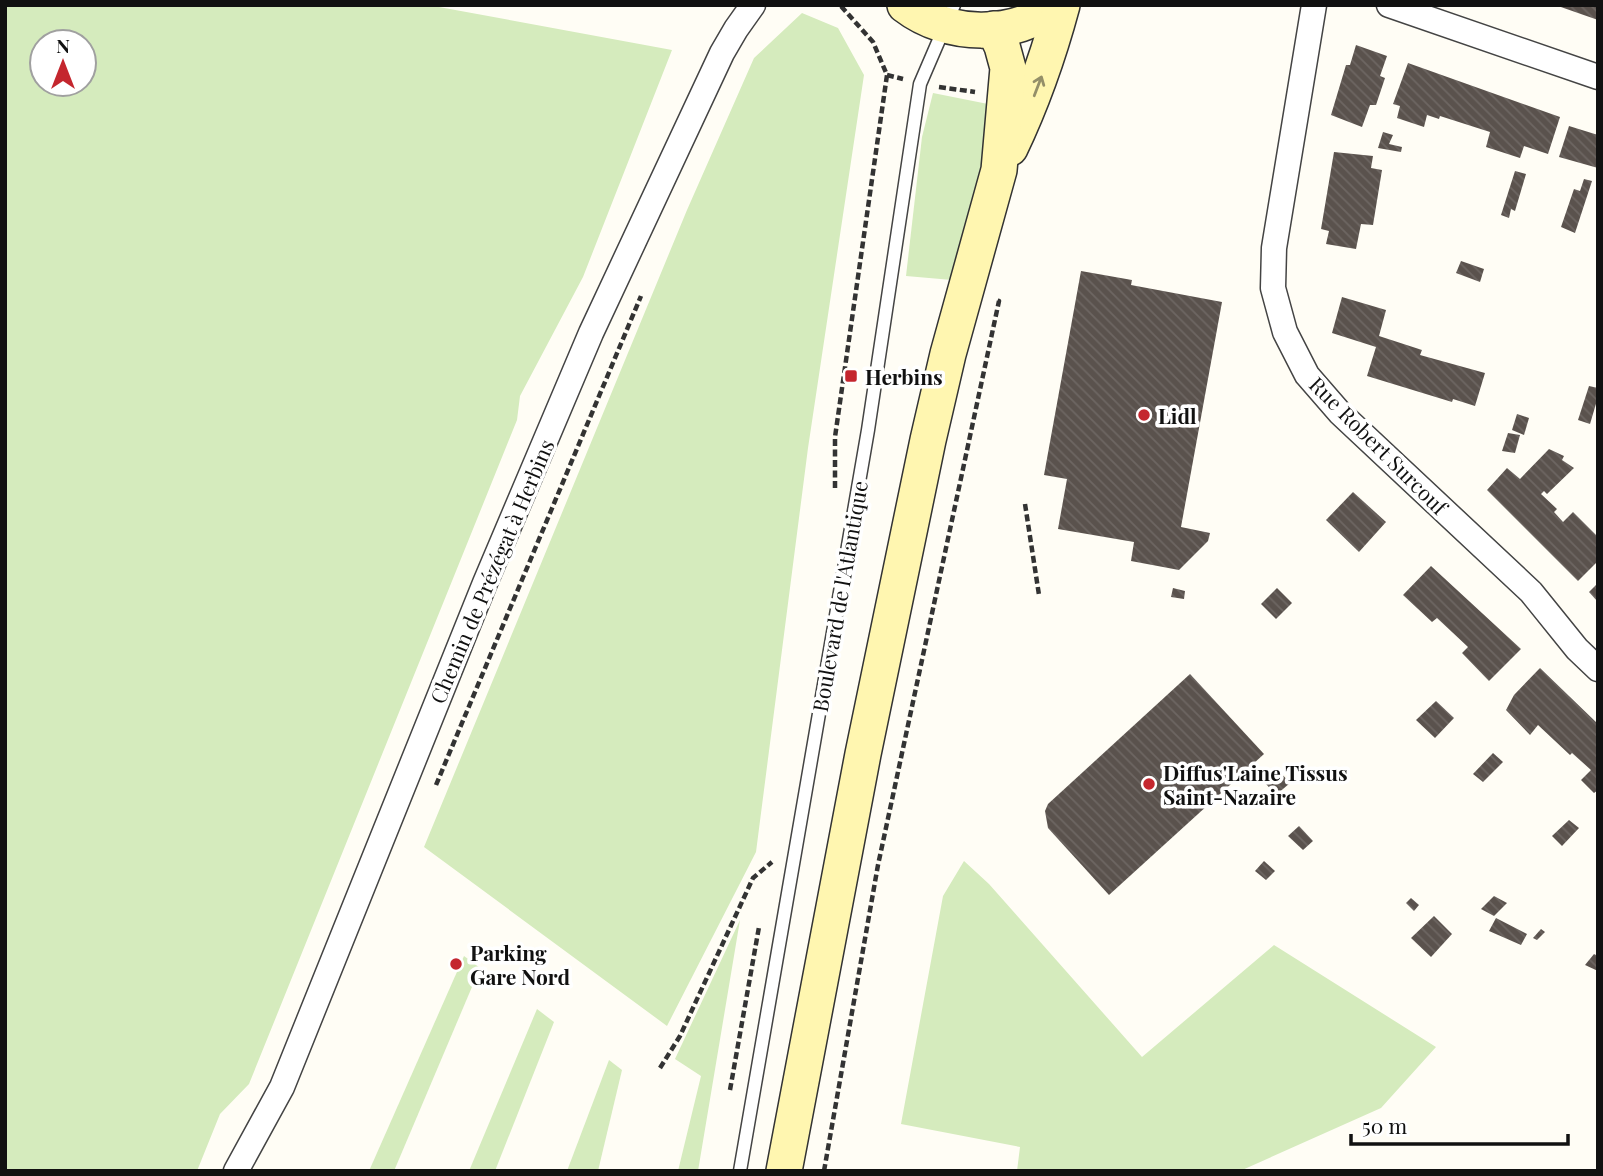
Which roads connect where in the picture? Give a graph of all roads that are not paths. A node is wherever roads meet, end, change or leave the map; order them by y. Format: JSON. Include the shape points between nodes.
{"nodes":[{"id":1,"x":753,"y":5,"type":"edge"},
{"id":2,"x":905,"y":5,"type":"edge"},
{"id":3,"x":1059,"y":5,"type":"edge"},
{"id":4,"x":1314,"y":5,"type":"edge"},
{"id":5,"x":1389,"y":5,"type":"edge"},
{"id":6,"x":950,"y":15,"type":"edge"},
{"id":7,"x":994,"y":29,"type":"junction"},
{"id":8,"x":1598,"y":77,"type":"edge"},
{"id":9,"x":999,"y":170,"type":"junction"},
{"id":10,"x":1598,"y":669,"type":"edge"},
{"id":11,"x":236,"y":1171,"type":"edge"},
{"id":12,"x":740,"y":1171,"type":"edge"},
{"id":13,"x":784,"y":1171,"type":"edge"}],
"edges":[{"from":1,"to":11,"type":"street","name":"Chemin de Prézégat à Herbins","via":[[722,53],[591,333],[282,1087]]},
{"from":2,"to":6,"type":"main road","via":[[926,19]]},
{"from":3,"to":7,"type":"main road","via":[[1032,21]]},
{"from":9,"to":3,"type":"main road","one_way":true,"via":[[1041,77]]},
{"from":4,"to":10,"type":"street","name":"Rue Robert Surcouf","via":[[1274,248],[1273,288],[1285,332],[1307,374],[1340,413],[1531,592]]},
{"from":5,"to":8,"type":"street"},
{"from":6,"to":7,"type":"main road","via":[[978,31]]},
{"from":6,"to":12,"type":"lane","name":"Boulevard de l'Atlantique","via":[[920,84],[868,430]]},
{"from":7,"to":9,"type":"main road","via":[[1008,68]]},
{"from":9,"to":13,"type":"main road","via":[[928,440]]}]}
